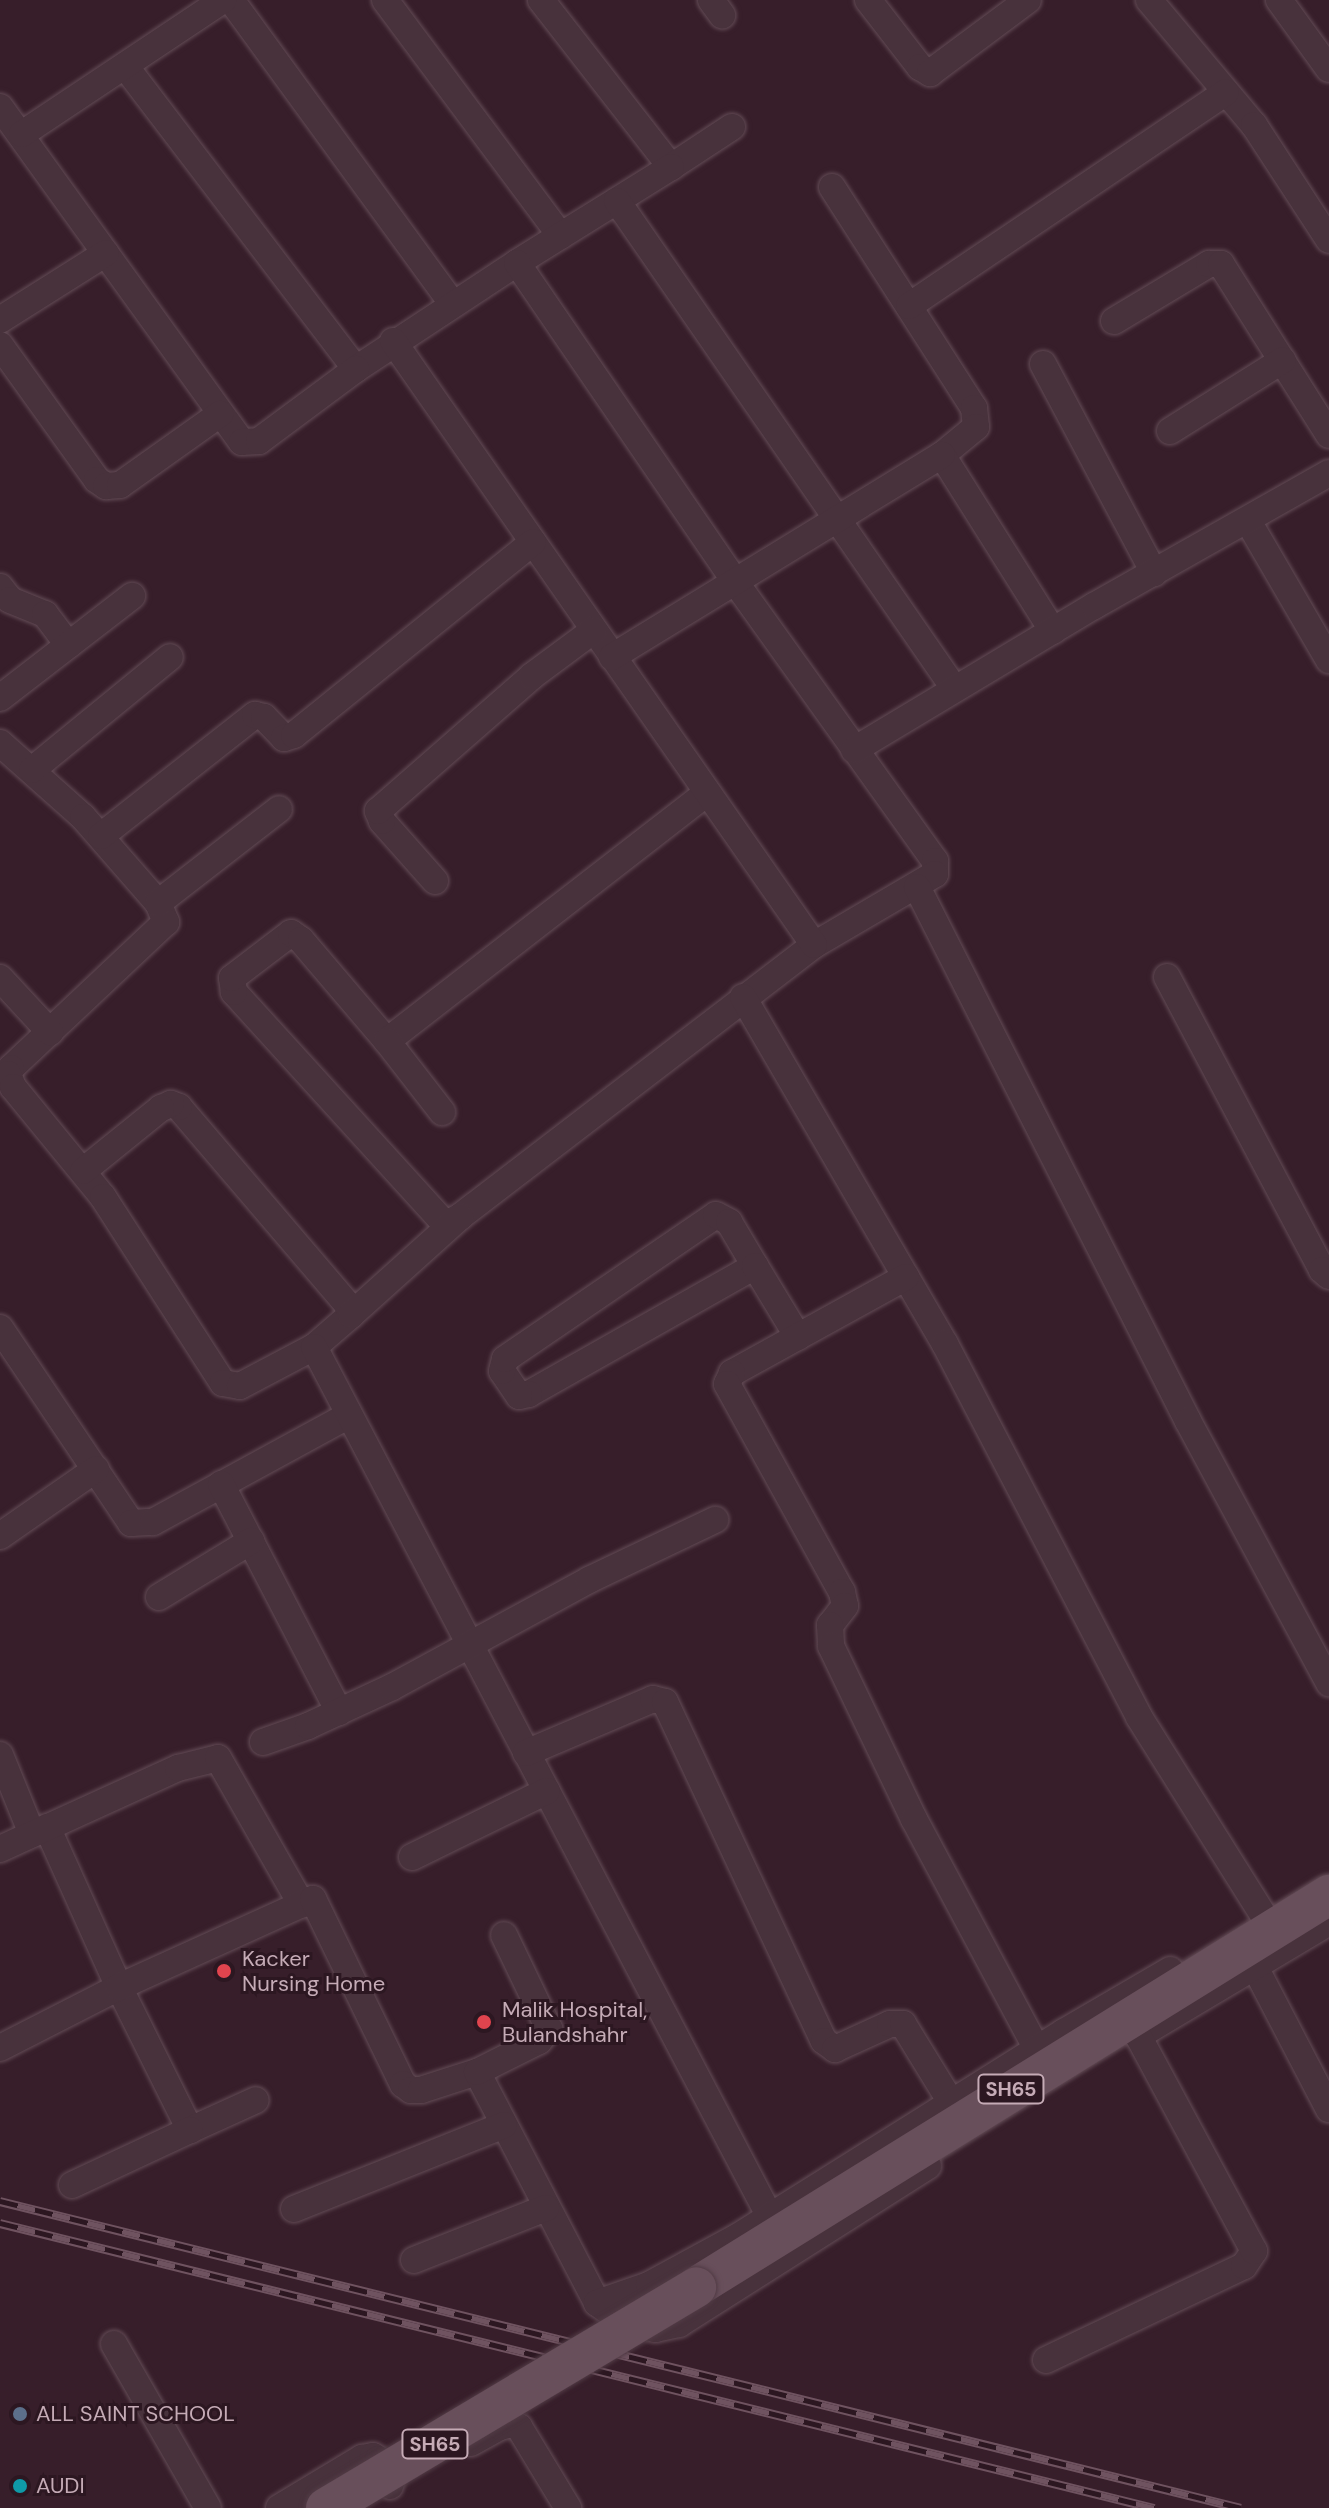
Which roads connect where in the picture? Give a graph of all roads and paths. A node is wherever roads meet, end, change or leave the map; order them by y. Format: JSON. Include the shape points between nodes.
{"nodes":[{"id":1,"x":223,"y":0,"type":"edge"},
{"id":2,"x":231,"y":0,"type":"edge"},
{"id":3,"x":385,"y":0,"type":"edge"},
{"id":4,"x":541,"y":0,"type":"edge"},
{"id":5,"x":868,"y":0,"type":"edge"},
{"id":6,"x":1028,"y":0,"type":"edge"},
{"id":7,"x":1149,"y":0,"type":"edge"},
{"id":8,"x":1279,"y":0,"type":"edge"},
{"id":9,"x":125,"y":66,"type":"junction"},
{"id":10,"x":1329,"y":69,"type":"edge"},
{"id":11,"x":1226,"y":92,"type":"junction"},
{"id":12,"x":0,"y":107,"type":"edge"},
{"id":13,"x":732,"y":127,"type":"dead end"},
{"id":14,"x":22,"y":134,"type":"junction"},
{"id":15,"x":671,"y":167,"type":"junction"},
{"id":16,"x":832,"y":187,"type":"dead end"},
{"id":17,"x":617,"y":201,"type":"junction"},
{"id":18,"x":561,"y":236,"type":"junction"},
{"id":19,"x":1329,"y":240,"type":"edge"},
{"id":20,"x":106,"y":253,"type":"junction"},
{"id":21,"x":517,"y":263,"type":"junction"},
{"id":22,"x":452,"y":303,"type":"junction"},
{"id":23,"x":909,"y":306,"type":"junction"},
{"id":24,"x":0,"y":320,"type":"edge"},
{"id":25,"x":1114,"y":321,"type":"dead end"},
{"id":26,"x":393,"y":341,"type":"junction"},
{"id":27,"x":0,"y":345,"type":"edge"},
{"id":28,"x":1283,"y":360,"type":"junction"},
{"id":29,"x":1043,"y":364,"type":"dead end"},
{"id":30,"x":356,"y":369,"type":"junction"},
{"id":31,"x":220,"y":414,"type":"junction"},
{"id":32,"x":1170,"y":431,"type":"dead end"},
{"id":33,"x":1329,"y":435,"type":"edge"},
{"id":34,"x":942,"y":455,"type":"junction"},
{"id":35,"x":1329,"y":473,"type":"edge"},
{"id":36,"x":839,"y":519,"type":"junction"},
{"id":37,"x":1248,"y":521,"type":"junction"},
{"id":38,"x":533,"y":542,"type":"junction"},
{"id":39,"x":1154,"y":573,"type":"junction"},
{"id":40,"x":736,"y":583,"type":"junction"},
{"id":41,"x":0,"y":587,"type":"edge"},
{"id":42,"x":132,"y":596,"type":"dead end"},
{"id":43,"x":594,"y":630,"type":"junction"},
{"id":44,"x":1053,"y":631,"type":"junction"},
{"id":45,"x":68,"y":645,"type":"junction"},
{"id":46,"x":170,"y":657,"type":"dead end"},
{"id":47,"x":612,"y":657,"type":"junction"},
{"id":48,"x":1329,"y":660,"type":"edge"},
{"id":49,"x":954,"y":688,"type":"junction"},
{"id":50,"x":0,"y":698,"type":"edge"},
{"id":51,"x":0,"y":743,"type":"edge"},
{"id":52,"x":854,"y":750,"type":"junction"},
{"id":53,"x":32,"y":770,"type":"junction"},
{"id":54,"x":706,"y":794,"type":"junction"},
{"id":55,"x":279,"y":809,"type":"dead end"},
{"id":56,"x":101,"y":836,"type":"junction"},
{"id":57,"x":435,"y":881,"type":"dead end"},
{"id":58,"x":917,"y":887,"type":"junction"},
{"id":59,"x":158,"y":903,"type":"junction"},
{"id":60,"x":814,"y":945,"type":"junction"},
{"id":61,"x":1167,"y":977,"type":"dead end"},
{"id":62,"x":0,"y":978,"type":"edge"},
{"id":63,"x":743,"y":997,"type":"junction"},
{"id":64,"x":50,"y":1032,"type":"junction"},
{"id":65,"x":387,"y":1041,"type":"junction"},
{"id":66,"x":442,"y":1112,"type":"dead end"},
{"id":67,"x":83,"y":1171,"type":"junction"},
{"id":68,"x":460,"y":1217,"type":"junction"},
{"id":69,"x":755,"y":1266,"type":"junction"},
{"id":70,"x":1329,"y":1276,"type":"edge"},
{"id":71,"x":906,"y":1277,"type":"junction"},
{"id":72,"x":351,"y":1315,"type":"junction"},
{"id":73,"x":0,"y":1328,"type":"edge"},
{"id":74,"x":798,"y":1337,"type":"junction"},
{"id":75,"x":314,"y":1347,"type":"junction"},
{"id":76,"x":349,"y":1415,"type":"junction"},
{"id":77,"x":96,"y":1469,"type":"junction"},
{"id":78,"x":221,"y":1484,"type":"junction"},
{"id":79,"x":715,"y":1520,"type":"dead end"},
{"id":80,"x":0,"y":1536,"type":"edge"},
{"id":81,"x":251,"y":1541,"type":"junction"},
{"id":82,"x":159,"y":1597,"type":"dead end"},
{"id":83,"x":467,"y":1646,"type":"junction"},
{"id":84,"x":1329,"y":1683,"type":"edge"},
{"id":85,"x":339,"y":1712,"type":"junction"},
{"id":86,"x":263,"y":1742,"type":"dead end"},
{"id":87,"x":526,"y":1753,"type":"junction"},
{"id":88,"x":0,"y":1755,"type":"edge"},
{"id":89,"x":547,"y":1791,"type":"junction"},
{"id":90,"x":40,"y":1830,"type":"junction"},
{"id":91,"x":0,"y":1849,"type":"edge"},
{"id":92,"x":412,"y":1857,"type":"dead end"},
{"id":93,"x":1329,"y":1876,"type":"edge"},
{"id":94,"x":1329,"y":1895,"type":"edge"},
{"id":95,"x":302,"y":1905,"type":"junction"},
{"id":96,"x":1263,"y":1915,"type":"junction"},
{"id":97,"x":1329,"y":1922,"type":"edge"},
{"id":98,"x":504,"y":1935,"type":"dead end"},
{"id":99,"x":1256,"y":1969,"type":"junction"},
{"id":100,"x":119,"y":1987,"type":"junction"},
{"id":101,"x":1138,"y":2036,"type":"junction"},
{"id":102,"x":0,"y":2048,"type":"edge"},
{"id":103,"x":1037,"y":2049,"type":"junction"},
{"id":104,"x":477,"y":2072,"type":"junction"},
{"id":105,"x":256,"y":2100,"type":"dead end"},
{"id":106,"x":952,"y":2104,"type":"junction"},
{"id":107,"x":1329,"y":2109,"type":"edge"},
{"id":108,"x":504,"y":2125,"type":"junction"},
{"id":109,"x":190,"y":2130,"type":"junction"},
{"id":110,"x":72,"y":2185,"type":"dead end"},
{"id":111,"x":546,"y":2208,"type":"junction"},
{"id":112,"x":294,"y":2209,"type":"dead end"},
{"id":113,"x":770,"y":2217,"type":"junction"},
{"id":114,"x":414,"y":2260,"type":"dead end"},
{"id":115,"x":597,"y":2303,"type":"junction"},
{"id":116,"x":114,"y":2344,"type":"dead end"},
{"id":117,"x":1046,"y":2360,"type":"dead end"},
{"id":118,"x":387,"y":2491,"type":"junction"},
{"id":119,"x":208,"y":2508,"type":"edge"},
{"id":120,"x":279,"y":2508,"type":"edge"},
{"id":121,"x":326,"y":2508,"type":"edge"},
{"id":122,"x":360,"y":2508,"type":"edge"},
{"id":123,"x":568,"y":2508,"type":"edge"}],
"edges":[{"from":1,"to":9,"type":"street"},
{"from":2,"to":22,"type":"street"},
{"from":3,"to":18,"type":"street"},
{"from":4,"to":15,"type":"street"},
{"from":5,"to":6,"type":"street","via":[[930,73]]},
{"from":7,"to":11,"type":"street"},
{"from":8,"to":10,"type":"street"},
{"from":9,"to":14,"type":"street"},
{"from":9,"to":30,"type":"street"},
{"from":11,"to":19,"type":"street","via":[[1277,157]]},
{"from":11,"to":23,"type":"street"},
{"from":12,"to":14,"type":"street"},
{"from":13,"to":15,"type":"street"},
{"from":14,"to":20,"type":"street"},
{"from":15,"to":17,"type":"street"},
{"from":16,"to":23,"type":"street"},
{"from":17,"to":18,"type":"street"},
{"from":17,"to":36,"type":"street"},
{"from":18,"to":21,"type":"street"},
{"from":20,"to":24,"type":"street"},
{"from":20,"to":31,"type":"street"},
{"from":21,"to":22,"type":"street"},
{"from":21,"to":40,"type":"street"},
{"from":22,"to":26,"type":"street"},
{"from":23,"to":34,"type":"street","via":[[977,419],[970,435]]},
{"from":25,"to":28,"type":"street","via":[[1216,262],[1227,268]]},
{"from":26,"to":30,"type":"street"},
{"from":26,"to":38,"type":"street"},
{"from":27,"to":31,"type":"street","via":[[106,486],[120,485]]},
{"from":28,"to":32,"type":"street"},
{"from":28,"to":33,"type":"street"},
{"from":29,"to":39,"type":"street"},
{"from":30,"to":31,"type":"street","via":[[251,444],[236,436]]},
{"from":34,"to":36,"type":"street"},
{"from":34,"to":44,"type":"street"},
{"from":35,"to":37,"type":"street"},
{"from":36,"to":40,"type":"street"},
{"from":36,"to":49,"type":"street"},
{"from":37,"to":39,"type":"street"},
{"from":37,"to":48,"type":"street"},
{"from":38,"to":43,"type":"street"},
{"from":38,"to":56,"type":"street","via":[[294,735],[284,738],[264,717],[255,715]]},
{"from":39,"to":44,"type":"street"},
{"from":40,"to":47,"type":"street"},
{"from":40,"to":52,"type":"street"},
{"from":41,"to":45,"type":"street","via":[[10,600],[45,614]]},
{"from":42,"to":45,"type":"street"},
{"from":43,"to":47,"type":"street"},
{"from":43,"to":57,"type":"street","via":[[532,676],[378,811]]},
{"from":44,"to":49,"type":"street"},
{"from":45,"to":50,"type":"street"},
{"from":46,"to":53,"type":"street"},
{"from":47,"to":54,"type":"street"},
{"from":49,"to":52,"type":"street"},
{"from":51,"to":53,"type":"street"},
{"from":52,"to":58,"type":"street","via":[[935,861],[935,874]]},
{"from":53,"to":56,"type":"street"},
{"from":54,"to":60,"type":"street"},
{"from":54,"to":65,"type":"street"},
{"from":55,"to":59,"type":"street"},
{"from":56,"to":59,"type":"street"},
{"from":58,"to":60,"type":"street"},
{"from":58,"to":84,"type":"street","via":[[1188,1421]]},
{"from":59,"to":64,"type":"street","via":[[165,913],[162,928]]},
{"from":60,"to":63,"type":"street"},
{"from":61,"to":70,"type":"street"},
{"from":62,"to":64,"type":"street"},
{"from":63,"to":68,"type":"street"},
{"from":63,"to":71,"type":"street"},
{"from":64,"to":67,"type":"street","via":[[11,1068],[9,1080]]},
{"from":65,"to":66,"type":"street"},
{"from":65,"to":68,"type":"street","via":[[296,935],[285,936],[232,978],[234,992],[439,1221],[445,1224]]},
{"from":67,"to":72,"type":"street","via":[[161,1108],[179,1107]]},
{"from":67,"to":75,"type":"street","via":[[223,1383],[240,1386]]},
{"from":68,"to":72,"type":"street"},
{"from":69,"to":69,"type":"street","via":[[729,1222],[716,1215],[505,1359],[502,1371],[519,1396],[529,1394]]},
{"from":69,"to":74,"type":"street"},
{"from":71,"to":74,"type":"street"},
{"from":71,"to":96,"type":"street","via":[[973,1395],[1127,1695]]},
{"from":72,"to":75,"type":"street"},
{"from":73,"to":77,"type":"street"},
{"from":74,"to":103,"type":"street","via":[[732,1373],[727,1384],[842,1592],[845,1606],[828,1632],[831,1646],[914,1819]]},
{"from":75,"to":76,"type":"street"},
{"from":76,"to":78,"type":"street"},
{"from":76,"to":83,"type":"street"},
{"from":77,"to":78,"type":"street","via":[[121,1512],[131,1523],[143,1525]]},
{"from":77,"to":80,"type":"street"},
{"from":78,"to":81,"type":"street"},
{"from":79,"to":83,"type":"street"},
{"from":81,"to":82,"type":"street"},
{"from":81,"to":85,"type":"street"},
{"from":83,"to":85,"type":"street"},
{"from":83,"to":87,"type":"street"},
{"from":85,"to":86,"type":"street"},
{"from":87,"to":89,"type":"street"},
{"from":87,"to":106,"type":"street","via":[[653,1699],[665,1702],[824,2041],[835,2049],[890,2024],[903,2024]]},
{"from":88,"to":90,"type":"street"},
{"from":89,"to":92,"type":"street"},
{"from":89,"to":113,"type":"street"},
{"from":90,"to":91,"type":"street"},
{"from":90,"to":95,"type":"street","via":[[178,1768],[218,1758]]},
{"from":90,"to":100,"type":"street"},
{"from":93,"to":96,"type":"street"},
{"from":94,"to":121,"type":"main road","number":"SH65","bridge":true,"via":[[696,2287]]},
{"from":95,"to":100,"type":"street"},
{"from":95,"to":104,"type":"street","via":[[313,1899],[403,2084],[421,2090]]},
{"from":96,"to":103,"type":"street"},
{"from":97,"to":99,"type":"street"},
{"from":98,"to":104,"type":"street","via":[[549,2029],[539,2041]]},
{"from":99,"to":101,"type":"street"},
{"from":99,"to":107,"type":"street"},
{"from":100,"to":102,"type":"street"},
{"from":100,"to":109,"type":"street"},
{"from":101,"to":115,"type":"street","via":[[679,2324],[655,2329],[623,2321]]},
{"from":101,"to":117,"type":"street","via":[[1254,2251],[1244,2266]]},
{"from":103,"to":106,"type":"street"},
{"from":104,"to":108,"type":"street"},
{"from":105,"to":109,"type":"street"},
{"from":106,"to":113,"type":"street"},
{"from":108,"to":111,"type":"street"},
{"from":108,"to":112,"type":"street"},
{"from":109,"to":110,"type":"street"},
{"from":111,"to":114,"type":"street"},
{"from":111,"to":115,"type":"street"},
{"from":113,"to":115,"type":"street","via":[[649,2285]]},
{"from":116,"to":119,"type":"street"},
{"from":118,"to":120,"type":"street","via":[[391,2481],[373,2456]]},
{"from":118,"to":122,"type":"street"},
{"from":118,"to":123,"type":"street","via":[[511,2424],[524,2433]]}]}
